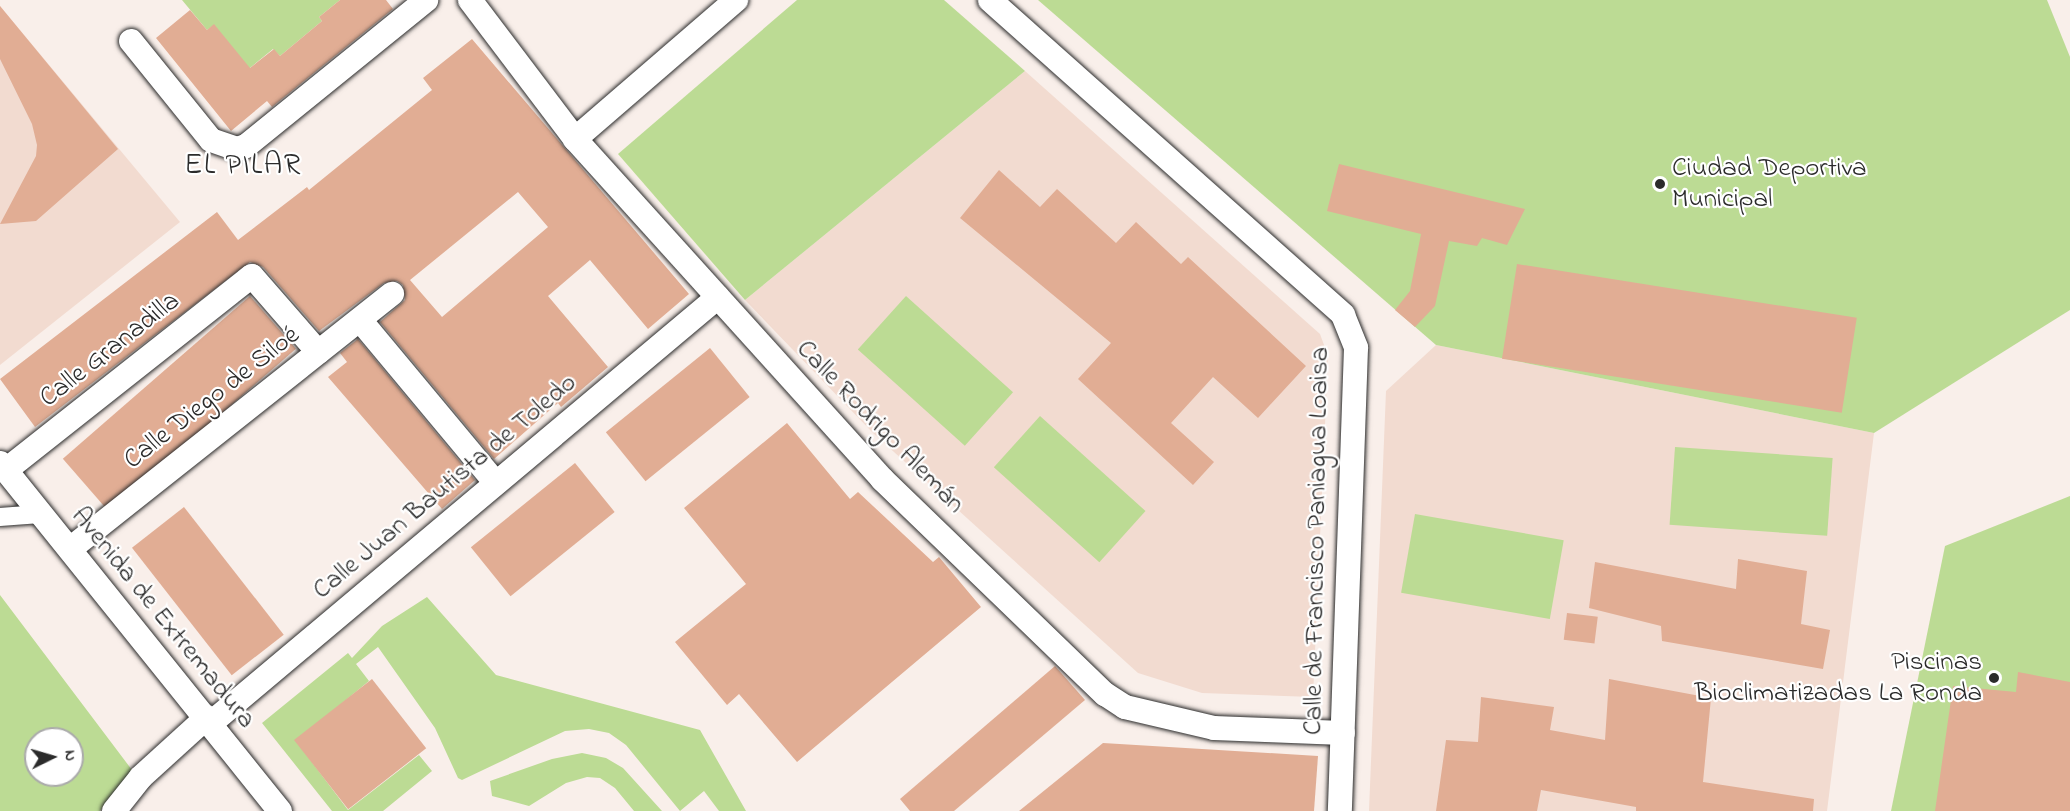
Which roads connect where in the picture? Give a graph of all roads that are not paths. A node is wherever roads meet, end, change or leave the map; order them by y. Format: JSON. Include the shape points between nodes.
{"nodes":[{"id":1,"x":426,"y":0,"type":"edge"},
{"id":2,"x":470,"y":0,"type":"edge"},
{"id":3,"x":735,"y":0,"type":"edge"},
{"id":4,"x":990,"y":0,"type":"edge"},
{"id":5,"x":131,"y":41,"type":"dead end"},
{"id":6,"x":575,"y":139,"type":"junction"},
{"id":7,"x":392,"y":294,"type":"dead end"},
{"id":8,"x":718,"y":297,"type":"junction"},
{"id":9,"x":360,"y":320,"type":"junction"},
{"id":10,"x":318,"y":352,"type":"junction"},
{"id":11,"x":3,"y":466,"type":"edge"},
{"id":12,"x":496,"y":483,"type":"junction"},
{"id":13,"x":40,"y":514,"type":"junction"},
{"id":14,"x":0,"y":517,"type":"edge"},
{"id":15,"x":70,"y":549,"type":"junction"},
{"id":16,"x":209,"y":720,"type":"junction"},
{"id":17,"x":1343,"y":733,"type":"junction"},
{"id":18,"x":114,"y":811,"type":"edge"},
{"id":19,"x":280,"y":811,"type":"edge"},
{"id":20,"x":1340,"y":811,"type":"edge"}],
"edges":[{"from":1,"to":5,"type":"street","via":[[246,146],[237,149],[211,140]]},
{"from":2,"to":6,"type":"street","name":"Calle Rodrigo Alemán"},
{"from":3,"to":6,"type":"street"},
{"from":4,"to":17,"type":"street","name":"Calle de Francisco Paniagua Loaisa","via":[[1343,315],[1356,348]]},
{"from":6,"to":8,"type":"street","name":"Calle Rodrigo Alemán"},
{"from":7,"to":9,"type":"street","name":"Calle Diego de Siloé"},
{"from":8,"to":12,"type":"street","name":"Calle Juan Bautista de Toledo"},
{"from":8,"to":17,"type":"street","name":"Calle Rodrigo Alemán","via":[[882,479],[1105,694],[1125,707],[1214,728]]},
{"from":9,"to":10,"type":"street","name":"Calle Diego de Siloé"},
{"from":9,"to":12,"type":"street"},
{"from":10,"to":11,"type":"street","name":"Calle Granadilla","via":[[252,276]]},
{"from":10,"to":15,"type":"street","name":"Calle Diego de Siloé"},
{"from":11,"to":13,"type":"street","name":"Avenida de Extremadura"},
{"from":12,"to":16,"type":"street","name":"Calle Juan Bautista de Toledo"},
{"from":13,"to":14,"type":"street"},
{"from":13,"to":15,"type":"street","name":"Avenida de Extremadura"},
{"from":15,"to":16,"type":"street","name":"Avenida de Extremadura"},
{"from":16,"to":18,"type":"street","name":"Calle Juan Bautista de Toledo","via":[[141,777]]},
{"from":16,"to":19,"type":"street","name":"Avenida de Extremadura"},
{"from":17,"to":20,"type":"street","name":"Calle de Francisco Paniagua Loaisa"}]}
